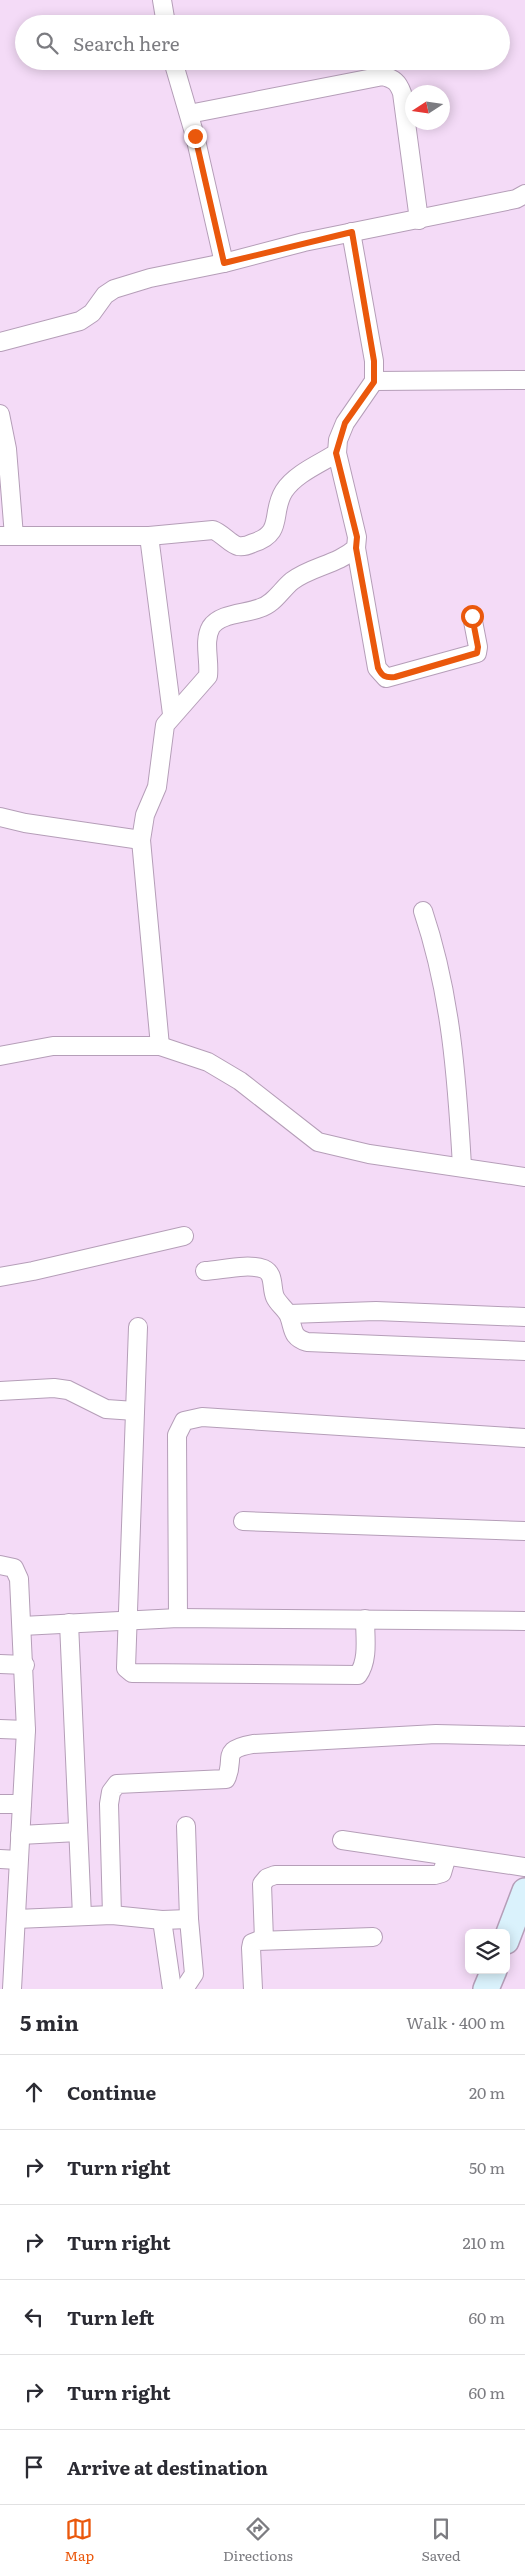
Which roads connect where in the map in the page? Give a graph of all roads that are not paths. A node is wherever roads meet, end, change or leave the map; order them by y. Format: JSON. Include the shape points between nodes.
{"nodes":[{"id":1,"x":162,"y":0,"type":"edge"},
{"id":2,"x":164,"y":15,"type":"edge"},
{"id":3,"x":176,"y":70,"type":"edge"},
{"id":4,"x":189,"y":114,"type":"junction"},
{"id":5,"x":525,"y":194,"type":"edge"},
{"id":6,"x":419,"y":220,"type":"junction"},
{"id":7,"x":352,"y":232,"type":"junction"},
{"id":8,"x":224,"y":263,"type":"junction"},
{"id":9,"x":0,"y":342,"type":"edge"},
{"id":10,"x":525,"y":380,"type":"edge"},
{"id":11,"x":374,"y":382,"type":"junction"},
{"id":12,"x":0,"y":414,"type":"edge"},
{"id":13,"x":336,"y":453,"type":"junction"},
{"id":14,"x":7,"y":536,"type":"edge"},
{"id":15,"x":150,"y":536,"type":"junction"},
{"id":16,"x":356,"y":548,"type":"junction"},
{"id":17,"x":472,"y":616,"type":"dead end"},
{"id":18,"x":172,"y":714,"type":"junction"},
{"id":19,"x":0,"y":817,"type":"edge"},
{"id":20,"x":141,"y":840,"type":"junction"},
{"id":21,"x":422,"y":911,"type":"dead end"},
{"id":22,"x":160,"y":1046,"type":"junction"},
{"id":23,"x":0,"y":1056,"type":"edge"},
{"id":24,"x":462,"y":1166,"type":"junction"},
{"id":25,"x":525,"y":1177,"type":"edge"},
{"id":26,"x":184,"y":1236,"type":"dead end"},
{"id":27,"x":205,"y":1271,"type":"dead end"},
{"id":28,"x":0,"y":1277,"type":"edge"},
{"id":29,"x":289,"y":1314,"type":"junction"},
{"id":30,"x":525,"y":1318,"type":"edge"},
{"id":31,"x":138,"y":1328,"type":"dead end"},
{"id":32,"x":525,"y":1351,"type":"edge"},
{"id":33,"x":0,"y":1391,"type":"edge"},
{"id":34,"x":135,"y":1410,"type":"junction"},
{"id":35,"x":525,"y":1438,"type":"edge"},
{"id":36,"x":244,"y":1521,"type":"dead end"},
{"id":37,"x":525,"y":1531,"type":"edge"},
{"id":38,"x":0,"y":1565,"type":"edge"},
{"id":39,"x":178,"y":1618,"type":"junction"},
{"id":40,"x":365,"y":1619,"type":"junction"},
{"id":41,"x":126,"y":1620,"type":"junction"},
{"id":42,"x":525,"y":1620,"type":"edge"},
{"id":43,"x":68,"y":1623,"type":"junction"},
{"id":44,"x":22,"y":1626,"type":"junction"},
{"id":45,"x":0,"y":1664,"type":"edge"},
{"id":46,"x":24,"y":1665,"type":"junction"},
{"id":47,"x":0,"y":1730,"type":"edge"},
{"id":48,"x":26,"y":1730,"type":"junction"},
{"id":49,"x":525,"y":1736,"type":"edge"},
{"id":50,"x":0,"y":1804,"type":"edge"},
{"id":51,"x":22,"y":1804,"type":"junction"},
{"id":52,"x":186,"y":1826,"type":"dead end"},
{"id":53,"x":78,"y":1832,"type":"junction"},
{"id":54,"x":20,"y":1835,"type":"junction"},
{"id":55,"x":342,"y":1840,"type":"dead end"},
{"id":56,"x":447,"y":1856,"type":"junction"},
{"id":57,"x":0,"y":1859,"type":"edge"},
{"id":58,"x":18,"y":1860,"type":"junction"},
{"id":59,"x":525,"y":1867,"type":"edge"},
{"id":60,"x":525,"y":1891,"type":"edge"},
{"id":61,"x":112,"y":1915,"type":"junction"},
{"id":62,"x":82,"y":1916,"type":"junction"},
{"id":63,"x":16,"y":1919,"type":"junction"},
{"id":64,"x":189,"y":1919,"type":"junction"},
{"id":65,"x":162,"y":1920,"type":"junction"},
{"id":66,"x":510,"y":1930,"type":"edge"},
{"id":67,"x":373,"y":1937,"type":"dead end"},
{"id":68,"x":264,"y":1940,"type":"junction"},
{"id":69,"x":492,"y":1974,"type":"edge"},
{"id":70,"x":8,"y":1978,"type":"edge"},
{"id":71,"x":172,"y":1989,"type":"edge"},
{"id":72,"x":184,"y":1989,"type":"edge"},
{"id":73,"x":253,"y":1989,"type":"edge"},
{"id":74,"x":486,"y":1989,"type":"edge"}],
"edges":[{"from":1,"to":2,"type":"street"},
{"from":3,"to":4,"type":"street"},
{"from":4,"to":6,"type":"street","via":[[383,76],[393,79],[402,93]]},
{"from":4,"to":8,"type":"street"},
{"from":5,"to":6,"type":"street","via":[[516,199]]},
{"from":6,"to":7,"type":"street"},
{"from":7,"to":8,"type":"street"},
{"from":7,"to":11,"type":"street","via":[[374,361]]},
{"from":8,"to":9,"type":"street","via":[[114,289],[80,321]]},
{"from":10,"to":11,"type":"street"},
{"from":11,"to":13,"type":"street","via":[[345,423]]},
{"from":12,"to":14,"type":"street","via":[[7,449]]},
{"from":13,"to":15,"type":"street","via":[[294,480],[283,492],[272,533],[264,540],[236,546],[222,533],[213,530]]},
{"from":13,"to":16,"type":"street","via":[[357,537]]},
{"from":14,"to":15,"type":"street"},
{"from":15,"to":18,"type":"street"},
{"from":16,"to":17,"type":"street","via":[[378,668],[386,678],[477,653]]},
{"from":16,"to":18,"type":"street","via":[[342,560],[292,581],[261,608],[223,618],[212,625],[208,634],[208,676]]},
{"from":18,"to":20,"type":"street","via":[[165,725],[157,787]]},
{"from":19,"to":20,"type":"street"},
{"from":20,"to":22,"type":"street"},
{"from":21,"to":24,"type":"street","via":[[442,976],[457,1086]]},
{"from":22,"to":23,"type":"street","via":[[53,1046]]},
{"from":22,"to":24,"type":"street","via":[[208,1062],[240,1081],[318,1142],[378,1156]]},
{"from":24,"to":25,"type":"street"},
{"from":26,"to":28,"type":"street"},
{"from":27,"to":29,"type":"street","via":[[257,1267],[266,1270],[272,1280],[274,1295]]},
{"from":29,"to":30,"type":"street","via":[[376,1310]]},
{"from":29,"to":32,"type":"street","via":[[292,1331],[298,1339],[307,1342]]},
{"from":31,"to":34,"type":"street"},
{"from":33,"to":34,"type":"street","via":[[54,1388],[68,1390],[106,1409]]},
{"from":34,"to":41,"type":"street"},
{"from":35,"to":39,"type":"street","via":[[202,1417],[184,1422],[177,1435]]},
{"from":36,"to":37,"type":"street"},
{"from":38,"to":44,"type":"street","via":[[14,1568],[19,1579]]},
{"from":39,"to":40,"type":"street"},
{"from":39,"to":41,"type":"street"},
{"from":40,"to":41,"type":"street","via":[[365,1656],[358,1675],[132,1673],[126,1668]]},
{"from":40,"to":42,"type":"street"},
{"from":41,"to":43,"type":"street"},
{"from":43,"to":44,"type":"street"},
{"from":43,"to":53,"type":"street"},
{"from":44,"to":46,"type":"street"},
{"from":45,"to":46,"type":"street"},
{"from":46,"to":48,"type":"street"},
{"from":47,"to":48,"type":"street"},
{"from":48,"to":51,"type":"street"},
{"from":49,"to":61,"type":"street","via":[[427,1734],[253,1744],[233,1750],[228,1758],[230,1772],[226,1779],[117,1784],[111,1792],[109,1804]]},
{"from":50,"to":51,"type":"street"},
{"from":51,"to":54,"type":"street"},
{"from":52,"to":64,"type":"street"},
{"from":53,"to":54,"type":"street"},
{"from":53,"to":62,"type":"street"},
{"from":54,"to":58,"type":"street"},
{"from":55,"to":56,"type":"street"},
{"from":56,"to":59,"type":"street"},
{"from":56,"to":68,"type":"street","via":[[442,1874],[435,1875],[275,1875],[267,1878],[262,1884]]},
{"from":57,"to":58,"type":"street"},
{"from":58,"to":63,"type":"street"},
{"from":60,"to":66,"type":"main road"},
{"from":61,"to":62,"type":"street"},
{"from":61,"to":65,"type":"street"},
{"from":62,"to":63,"type":"street"},
{"from":63,"to":70,"type":"street"},
{"from":64,"to":65,"type":"street"},
{"from":64,"to":72,"type":"street","via":[[194,1974]]},
{"from":65,"to":71,"type":"street"},
{"from":67,"to":68,"type":"street"},
{"from":68,"to":73,"type":"street","via":[[252,1943]]},
{"from":69,"to":74,"type":"main road"}]}
